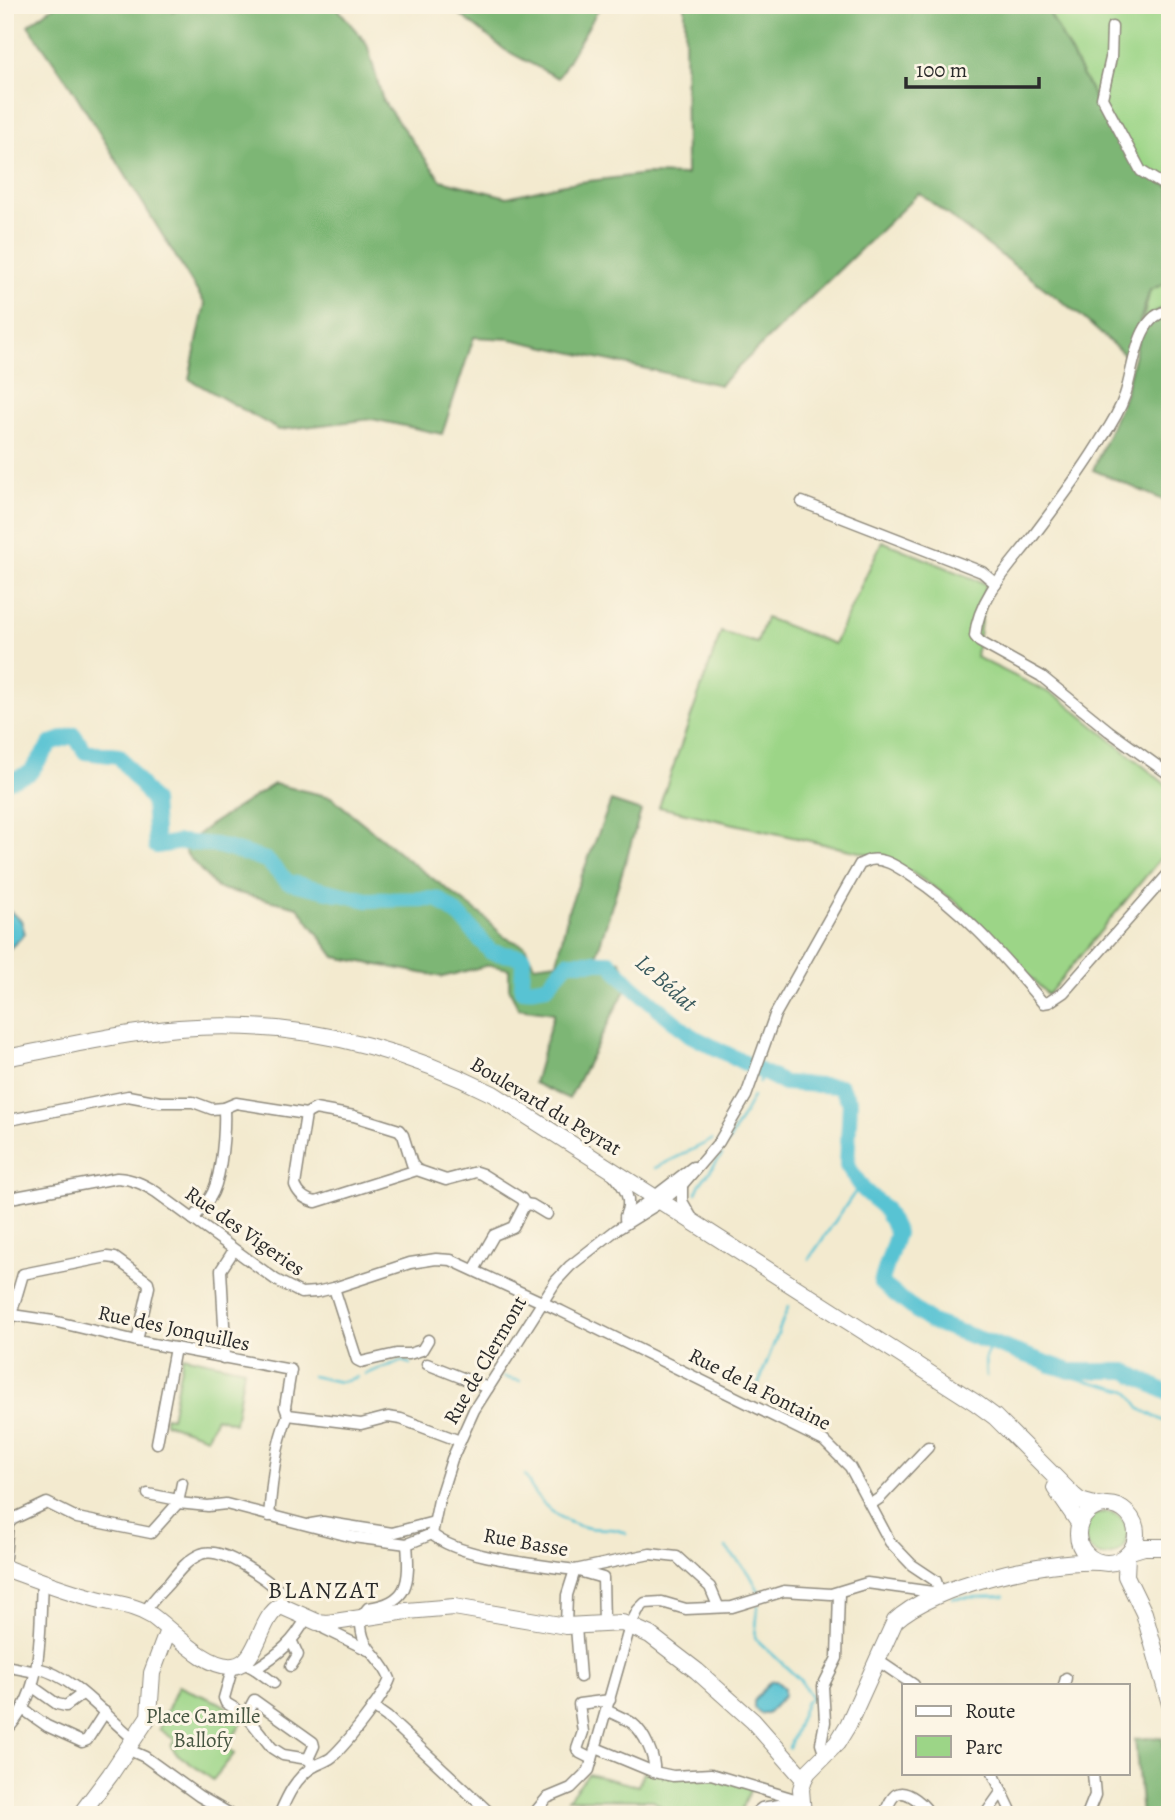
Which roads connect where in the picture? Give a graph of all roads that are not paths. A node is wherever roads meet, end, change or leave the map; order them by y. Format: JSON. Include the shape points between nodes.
{"nodes":[{"id":1,"x":1112,"y":27,"type":"dead end"},
{"id":2,"x":1170,"y":189,"type":"edge"},
{"id":3,"x":1170,"y":311,"type":"edge"},
{"id":4,"x":802,"y":502,"type":"dead end"},
{"id":5,"x":996,"y":584,"type":"junction"},
{"id":6,"x":1170,"y":775,"type":"edge"},
{"id":7,"x":1170,"y":872,"type":"edge"},
{"id":8,"x":5,"y":1058,"type":"edge"},
{"id":9,"x":223,"y":1108,"type":"junction"},
{"id":10,"x":306,"y":1114,"type":"junction"},
{"id":11,"x":5,"y":1121,"type":"edge"},
{"id":12,"x":706,"y":1157,"type":"junction"},
{"id":13,"x":605,"y":1165,"type":"junction"},
{"id":14,"x":417,"y":1170,"type":"junction"},
{"id":15,"x":682,"y":1185,"type":"junction"},
{"id":16,"x":5,"y":1199,"type":"edge"},
{"id":17,"x":657,"y":1200,"type":"junction"},
{"id":18,"x":525,"y":1204,"type":"junction"},
{"id":19,"x":547,"y":1214,"type":"dead end"},
{"id":20,"x":193,"y":1219,"type":"junction"},
{"id":21,"x":694,"y":1222,"type":"junction"},
{"id":22,"x":619,"y":1226,"type":"junction"},
{"id":23,"x":234,"y":1250,"type":"junction"},
{"id":24,"x":474,"y":1270,"type":"junction"},
{"id":25,"x":334,"y":1288,"type":"junction"},
{"id":26,"x":541,"y":1303,"type":"junction"},
{"id":27,"x":9,"y":1314,"type":"edge"},
{"id":28,"x":5,"y":1335,"type":"edge"},
{"id":29,"x":428,"y":1340,"type":"dead end"},
{"id":30,"x":137,"y":1341,"type":"junction"},
{"id":31,"x":175,"y":1348,"type":"junction"},
{"id":32,"x":223,"y":1358,"type":"junction"},
{"id":33,"x":427,"y":1364,"type":"dead end"},
{"id":34,"x":931,"y":1375,"type":"junction"},
{"id":35,"x":488,"y":1388,"type":"junction"},
{"id":36,"x":288,"y":1415,"type":"junction"},
{"id":37,"x":460,"y":1441,"type":"junction"},
{"id":38,"x":157,"y":1443,"type":"dead end"},
{"id":39,"x":928,"y":1447,"type":"dead end"},
{"id":40,"x":182,"y":1483,"type":"dead end"},
{"id":41,"x":148,"y":1494,"type":"dead end"},
{"id":42,"x":178,"y":1503,"type":"junction"},
{"id":43,"x":871,"y":1504,"type":"junction"},
{"id":44,"x":1098,"y":1506,"type":"junction"},
{"id":45,"x":269,"y":1516,"type":"junction"},
{"id":46,"x":309,"y":1525,"type":"junction"},
{"id":47,"x":1135,"y":1525,"type":"junction"},
{"id":48,"x":433,"y":1528,"type":"junction"},
{"id":49,"x":1078,"y":1528,"type":"junction"},
{"id":50,"x":1170,"y":1541,"type":"edge"},
{"id":51,"x":407,"y":1544,"type":"junction"},
{"id":52,"x":1170,"y":1547,"type":"edge"},
{"id":53,"x":1129,"y":1553,"type":"junction"},
{"id":54,"x":5,"y":1557,"type":"edge"},
{"id":55,"x":1101,"y":1562,"type":"junction"},
{"id":56,"x":1038,"y":1566,"type":"junction"},
{"id":57,"x":5,"y":1568,"type":"edge"},
{"id":58,"x":575,"y":1570,"type":"junction"},
{"id":59,"x":42,"y":1582,"type":"junction"},
{"id":60,"x":839,"y":1593,"type":"junction"},
{"id":61,"x":940,"y":1593,"type":"junction"},
{"id":62,"x":281,"y":1606,"type":"junction"},
{"id":63,"x":718,"y":1606,"type":"junction"},
{"id":64,"x":145,"y":1612,"type":"junction"},
{"id":65,"x":361,"y":1617,"type":"junction"},
{"id":66,"x":312,"y":1620,"type":"junction"},
{"id":67,"x":604,"y":1624,"type":"junction"},
{"id":68,"x":571,"y":1626,"type":"junction"},
{"id":69,"x":630,"y":1626,"type":"junction"},
{"id":70,"x":168,"y":1630,"type":"junction"},
{"id":71,"x":292,"y":1642,"type":"junction"},
{"id":72,"x":368,"y":1650,"type":"junction"},
{"id":73,"x":1157,"y":1655,"type":"junction"},
{"id":74,"x":877,"y":1660,"type":"junction"},
{"id":75,"x":5,"y":1666,"type":"edge"},
{"id":76,"x":243,"y":1666,"type":"junction"},
{"id":77,"x":291,"y":1666,"type":"dead end"},
{"id":78,"x":36,"y":1670,"type":"junction"},
{"id":79,"x":580,"y":1677,"type":"dead end"},
{"id":80,"x":274,"y":1683,"type":"dead end"},
{"id":81,"x":913,"y":1684,"type":"edge"},
{"id":82,"x":33,"y":1686,"type":"junction"},
{"id":83,"x":82,"y":1694,"type":"junction"},
{"id":84,"x":1170,"y":1704,"type":"edge"},
{"id":85,"x":608,"y":1705,"type":"junction"},
{"id":86,"x":373,"y":1707,"type":"junction"},
{"id":87,"x":24,"y":1710,"type":"junction"},
{"id":88,"x":105,"y":1712,"type":"junction"},
{"id":89,"x":246,"y":1714,"type":"junction"},
{"id":90,"x":5,"y":1732,"type":"edge"},
{"id":91,"x":583,"y":1732,"type":"junction"},
{"id":92,"x":130,"y":1744,"type":"junction"},
{"id":93,"x":596,"y":1748,"type":"junction"},
{"id":94,"x":825,"y":1755,"type":"junction"},
{"id":95,"x":311,"y":1763,"type":"junction"},
{"id":96,"x":654,"y":1772,"type":"junction"},
{"id":97,"x":994,"y":1774,"type":"edge"},
{"id":98,"x":1093,"y":1774,"type":"edge"},
{"id":99,"x":804,"y":1779,"type":"junction"},
{"id":100,"x":1002,"y":1791,"type":"junction"},
{"id":101,"x":802,"y":1808,"type":"edge"},
{"id":102,"x":80,"y":1815,"type":"edge"},
{"id":103,"x":232,"y":1815,"type":"edge"},
{"id":104,"x":279,"y":1815,"type":"edge"},
{"id":105,"x":492,"y":1815,"type":"edge"},
{"id":106,"x":533,"y":1815,"type":"edge"},
{"id":107,"x":754,"y":1815,"type":"edge"},
{"id":108,"x":898,"y":1815,"type":"edge"},
{"id":109,"x":929,"y":1815,"type":"edge"},
{"id":110,"x":985,"y":1815,"type":"edge"},
{"id":111,"x":1013,"y":1815,"type":"edge"},
{"id":112,"x":1087,"y":1815,"type":"edge"}],
"edges":[{"from":1,"to":2,"type":"street","via":[[1102,98],[1142,171]]},
{"from":3,"to":5,"type":"street","via":[[1150,320],[1141,334],[1124,398],[1085,467]]},
{"from":4,"to":5,"type":"street","via":[[982,572]]},
{"from":5,"to":6,"type":"street","via":[[976,627],[980,642],[1041,676]]},
{"from":7,"to":12,"type":"street","via":[[1064,992],[1043,1003],[943,897],[883,861],[860,864],[775,1015],[734,1118]]},
{"from":8,"to":13,"type":"main road","name":"Boulevard du Peyrat","via":[[180,1028],[319,1034],[451,1073],[493,1094]]},
{"from":9,"to":10,"type":"street","via":[[236,1103]]},
{"from":9,"to":11,"type":"street","via":[[128,1096]]},
{"from":9,"to":20,"type":"street","via":[[225,1129],[213,1193]]},
{"from":10,"to":14,"type":"street","via":[[314,1110],[354,1116],[399,1130]]},
{"from":10,"to":14,"type":"street","via":[[295,1185],[309,1200],[316,1202]]},
{"from":12,"to":15,"type":"street"},
{"from":12,"to":17,"type":"street"},
{"from":13,"to":17,"type":"main road","name":"Boulevard du Peyrat"},
{"from":13,"to":22,"type":"street","via":[[628,1195],[630,1206]]},
{"from":14,"to":18,"type":"street","via":[[446,1180],[476,1172]]},
{"from":15,"to":17,"type":"street"},
{"from":15,"to":21,"type":"street","via":[[682,1200]]},
{"from":16,"to":20,"type":"street","name":"Rue des Vigeries","via":[[129,1178]]},
{"from":17,"to":21,"type":"main road","name":"Boulevard du Peyrat"},
{"from":17,"to":22,"type":"street","name":"Rue de Clermont"},
{"from":18,"to":19,"type":"street"},
{"from":18,"to":24,"type":"street","via":[[513,1227],[494,1235]]},
{"from":20,"to":23,"type":"street","name":"Rue des Vigeries"},
{"from":21,"to":34,"type":"main road","name":"Boulevard du Peyrat"},
{"from":22,"to":26,"type":"street","name":"Rue de Clermont","via":[[570,1266]]},
{"from":23,"to":25,"type":"street","name":"Rue des Vigeries","via":[[289,1289],[316,1293]]},
{"from":23,"to":32,"type":"street","via":[[221,1270]]},
{"from":24,"to":25,"type":"street","name":"Rue des Vigeries","via":[[436,1259]]},
{"from":24,"to":26,"type":"street","name":"Rue des Vigeries"},
{"from":25,"to":29,"type":"street","via":[[357,1360],[410,1354],[422,1350]]},
{"from":26,"to":35,"type":"street","name":"Rue de Clermont"},
{"from":26,"to":43,"type":"street","name":"Rue de la Fontaine","via":[[824,1441],[850,1466]]},
{"from":27,"to":28,"type":"street"},
{"from":27,"to":30,"type":"street","name":"Rue des Jonquilles"},
{"from":27,"to":30,"type":"street","via":[[23,1274],[115,1258],[148,1282]]},
{"from":30,"to":31,"type":"street","name":"Rue des Jonquilles"},
{"from":31,"to":32,"type":"street","name":"Rue des Jonquilles"},
{"from":31,"to":38,"type":"street"},
{"from":32,"to":36,"type":"street","name":"Rue des Jonquilles","via":[[291,1370],[285,1407]]},
{"from":33,"to":35,"type":"street"},
{"from":34,"to":44,"type":"main road","name":"Boulevard du Peyrat","via":[[995,1417],[1080,1501]]},
{"from":34,"to":49,"type":"main road","name":"Boulevard du Peyrat","via":[[1052,1483],[1074,1513]]},
{"from":35,"to":37,"type":"street","name":"Rue de Clermont"},
{"from":36,"to":37,"type":"street","via":[[361,1424],[388,1417]]},
{"from":36,"to":45,"type":"street"},
{"from":37,"to":48,"type":"street","name":"Rue de Clermont"},
{"from":39,"to":43,"type":"street"},
{"from":40,"to":42,"type":"street"},
{"from":41,"to":42,"type":"street"},
{"from":42,"to":45,"type":"street","via":[[238,1506]]},
{"from":42,"to":54,"type":"street","via":[[151,1533],[77,1518],[47,1503],[8,1524]]},
{"from":43,"to":61,"type":"street","name":"Rue de la Fontaine","via":[[890,1542],[912,1566],[936,1581]]},
{"from":44,"to":47,"type":"main road","via":[[1118,1506]]},
{"from":44,"to":49,"type":"main road","via":[[1086,1512]]},
{"from":45,"to":46,"type":"street"},
{"from":46,"to":48,"type":"street","via":[[323,1522],[392,1533]]},
{"from":46,"to":51,"type":"street","via":[[377,1542]]},
{"from":47,"to":50,"type":"main road"},
{"from":47,"to":53,"type":"main road","via":[[1135,1543]]},
{"from":48,"to":51,"type":"street"},
{"from":48,"to":58,"type":"street","name":"Rue Basse","via":[[440,1541],[459,1549]]},
{"from":49,"to":55,"type":"main road","via":[[1081,1548]]},
{"from":49,"to":56,"type":"main road","via":[[1067,1550]]},
{"from":51,"to":65,"type":"street","via":[[403,1591],[397,1600],[368,1608]]},
{"from":52,"to":53,"type":"main road","via":[[1144,1547]]},
{"from":53,"to":55,"type":"main road","via":[[1116,1561]]},
{"from":53,"to":73,"type":"main road","via":[[1126,1576]]},
{"from":55,"to":56,"type":"main road"},
{"from":55,"to":73,"type":"main road","via":[[1139,1616]]},
{"from":56,"to":61,"type":"main road"},
{"from":57,"to":59,"type":"main road"},
{"from":58,"to":63,"type":"street","name":"Rue Basse","via":[[650,1554],[677,1557],[710,1587]]},
{"from":58,"to":67,"type":"street","via":[[603,1578]]},
{"from":58,"to":68,"type":"street","via":[[567,1595]]},
{"from":59,"to":64,"type":"main road"},
{"from":59,"to":78,"type":"street"},
{"from":60,"to":61,"type":"street","via":[[867,1583]]},
{"from":60,"to":63,"type":"street","via":[[784,1591],[742,1605]]},
{"from":60,"to":94,"type":"street","via":[[837,1658],[823,1686],[821,1742]]},
{"from":61,"to":74,"type":"main road","via":[[895,1622]]},
{"from":62,"to":64,"type":"street","via":[[281,1592],[247,1565],[203,1553],[178,1572]]},
{"from":62,"to":66,"type":"main road"},
{"from":62,"to":76,"type":"main road","via":[[274,1610]]},
{"from":63,"to":69,"type":"street","via":[[686,1609],[645,1603]]},
{"from":64,"to":70,"type":"main road"},
{"from":65,"to":66,"type":"main road","via":[[337,1622]]},
{"from":65,"to":68,"type":"main road","via":[[454,1607]]},
{"from":65,"to":72,"type":"street"},
{"from":66,"to":71,"type":"street"},
{"from":66,"to":72,"type":"street"},
{"from":67,"to":68,"type":"main road"},
{"from":67,"to":69,"type":"main road"},
{"from":68,"to":79,"type":"street"},
{"from":69,"to":85,"type":"street"},
{"from":69,"to":99,"type":"main road","via":[[650,1635],[697,1671],[753,1721]]},
{"from":70,"to":76,"type":"main road","via":[[218,1664]]},
{"from":70,"to":92,"type":"main road","via":[[152,1672],[149,1716]]},
{"from":71,"to":76,"type":"street","via":[[276,1655]]},
{"from":71,"to":77,"type":"street","via":[[298,1655]]},
{"from":72,"to":86,"type":"street","via":[[390,1679]]},
{"from":73,"to":84,"type":"main road"},
{"from":74,"to":81,"type":"street"},
{"from":74,"to":94,"type":"main road","via":[[848,1725]]},
{"from":75,"to":78,"type":"street"},
{"from":76,"to":80,"type":"street"},
{"from":76,"to":89,"type":"street","via":[[224,1701]]},
{"from":78,"to":82,"type":"street"},
{"from":78,"to":83,"type":"street","via":[[55,1674]]},
{"from":82,"to":83,"type":"street","via":[[66,1706]]},
{"from":82,"to":87,"type":"street"},
{"from":83,"to":88,"type":"street"},
{"from":85,"to":91,"type":"street","via":[[579,1704]]},
{"from":85,"to":93,"type":"street"},
{"from":85,"to":96,"type":"street","via":[[640,1732],[655,1761]]},
{"from":86,"to":95,"type":"street","via":[[332,1757]]},
{"from":86,"to":105,"type":"street"},
{"from":87,"to":88,"type":"street","via":[[82,1742]]},
{"from":87,"to":90,"type":"street"},
{"from":88,"to":92,"type":"street"},
{"from":89,"to":95,"type":"street","via":[[272,1748]]},
{"from":89,"to":95,"type":"street","via":[[254,1700],[313,1742]]},
{"from":91,"to":93,"type":"street"},
{"from":91,"to":93,"type":"street","via":[[579,1753]]},
{"from":92,"to":102,"type":"main road"},
{"from":92,"to":103,"type":"street"},
{"from":93,"to":96,"type":"street"},
{"from":93,"to":106,"type":"street","via":[[589,1770],[577,1784],[547,1798]]},
{"from":94,"to":99,"type":"main road"},
{"from":95,"to":104,"type":"street"},
{"from":96,"to":101,"type":"street","via":[[711,1774]]},
{"from":97,"to":100,"type":"street"},
{"from":98,"to":112,"type":"street","via":[[1095,1795]]},
{"from":99,"to":101,"type":"main road"},
{"from":100,"to":110,"type":"street"},
{"from":100,"to":111,"type":"street"},
{"from":101,"to":107,"type":"street","via":[[762,1808]]},
{"from":108,"to":109,"type":"street","via":[[887,1808],[899,1793],[925,1805]]}]}
